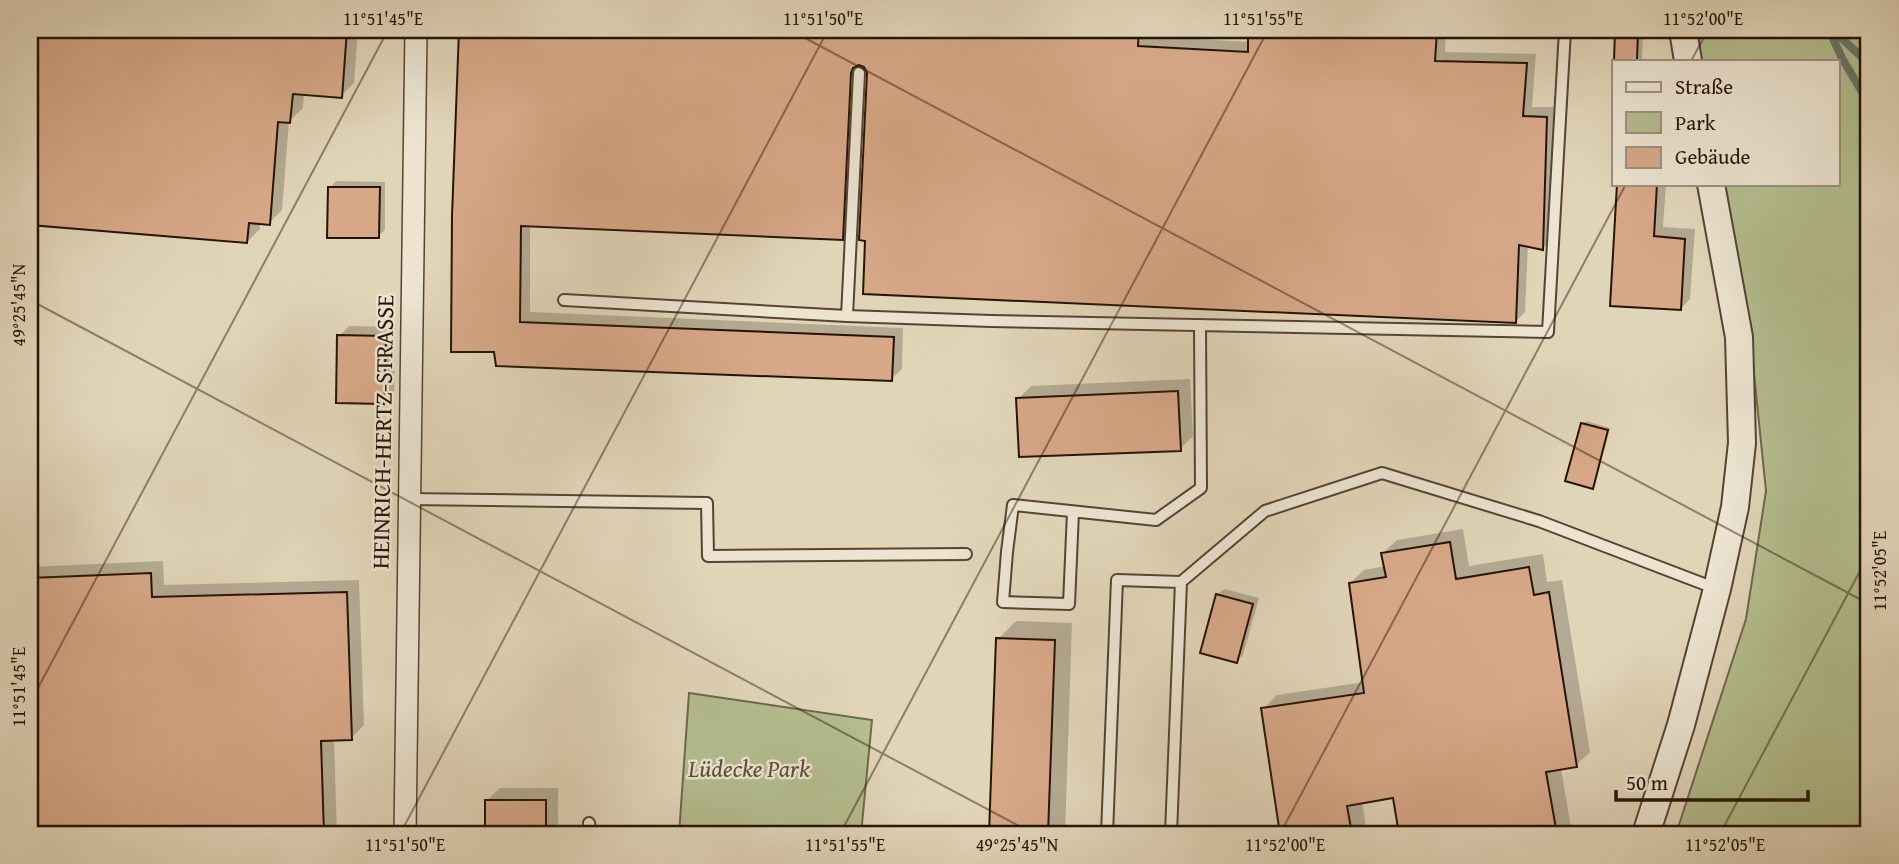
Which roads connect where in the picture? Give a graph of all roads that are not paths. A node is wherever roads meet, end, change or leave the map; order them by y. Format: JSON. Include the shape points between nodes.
{"nodes":[{"id":1,"x":416,"y":30,"type":"edge"},
{"id":2,"x":1564,"y":30,"type":"edge"},
{"id":3,"x":1683,"y":30,"type":"edge"},
{"id":4,"x":1689,"y":60,"type":"edge"},
{"id":5,"x":859,"y":73,"type":"dead end"},
{"id":6,"x":1711,"y":186,"type":"edge"},
{"id":7,"x":564,"y":300,"type":"dead end"},
{"id":8,"x":847,"y":316,"type":"junction"},
{"id":9,"x":1200,"y":325,"type":"junction"},
{"id":10,"x":408,"y":499,"type":"junction"},
{"id":11,"x":1073,"y":512,"type":"junction"},
{"id":12,"x":966,"y":554,"type":"dead end"},
{"id":13,"x":1181,"y":582,"type":"junction"},
{"id":14,"x":1717,"y":589,"type":"junction"},
{"id":15,"x":405,"y":834,"type":"edge"},
{"id":16,"x":1107,"y":834,"type":"edge"},
{"id":17,"x":1171,"y":834,"type":"edge"},
{"id":18,"x":1646,"y":834,"type":"edge"}],
"edges":[{"from":1,"to":10,"type":"street","name":"HEINRICH-HERTZ-STRASSE"},
{"from":2,"to":9,"type":"lane","via":[[1548,332]]},
{"from":3,"to":4,"type":"street"},
{"from":5,"to":8,"type":"lane"},
{"from":6,"to":14,"type":"street","via":[[1739,337],[1742,443],[1735,507]]},
{"from":7,"to":8,"type":"lane"},
{"from":8,"to":9,"type":"lane"},
{"from":9,"to":11,"type":"lane","via":[[1201,488],[1156,520]]},
{"from":10,"to":12,"type":"lane","via":[[707,503],[708,556]]},
{"from":10,"to":15,"type":"street","name":"HEINRICH-HERTZ-STRASSE"},
{"from":11,"to":11,"type":"lane","via":[[1013,505],[1003,602],[1069,604]]},
{"from":13,"to":14,"type":"lane","via":[[1265,511],[1382,473],[1539,521]]},
{"from":13,"to":16,"type":"lane","via":[[1117,580]]},
{"from":13,"to":17,"type":"lane"},
{"from":14,"to":18,"type":"street"}]}
